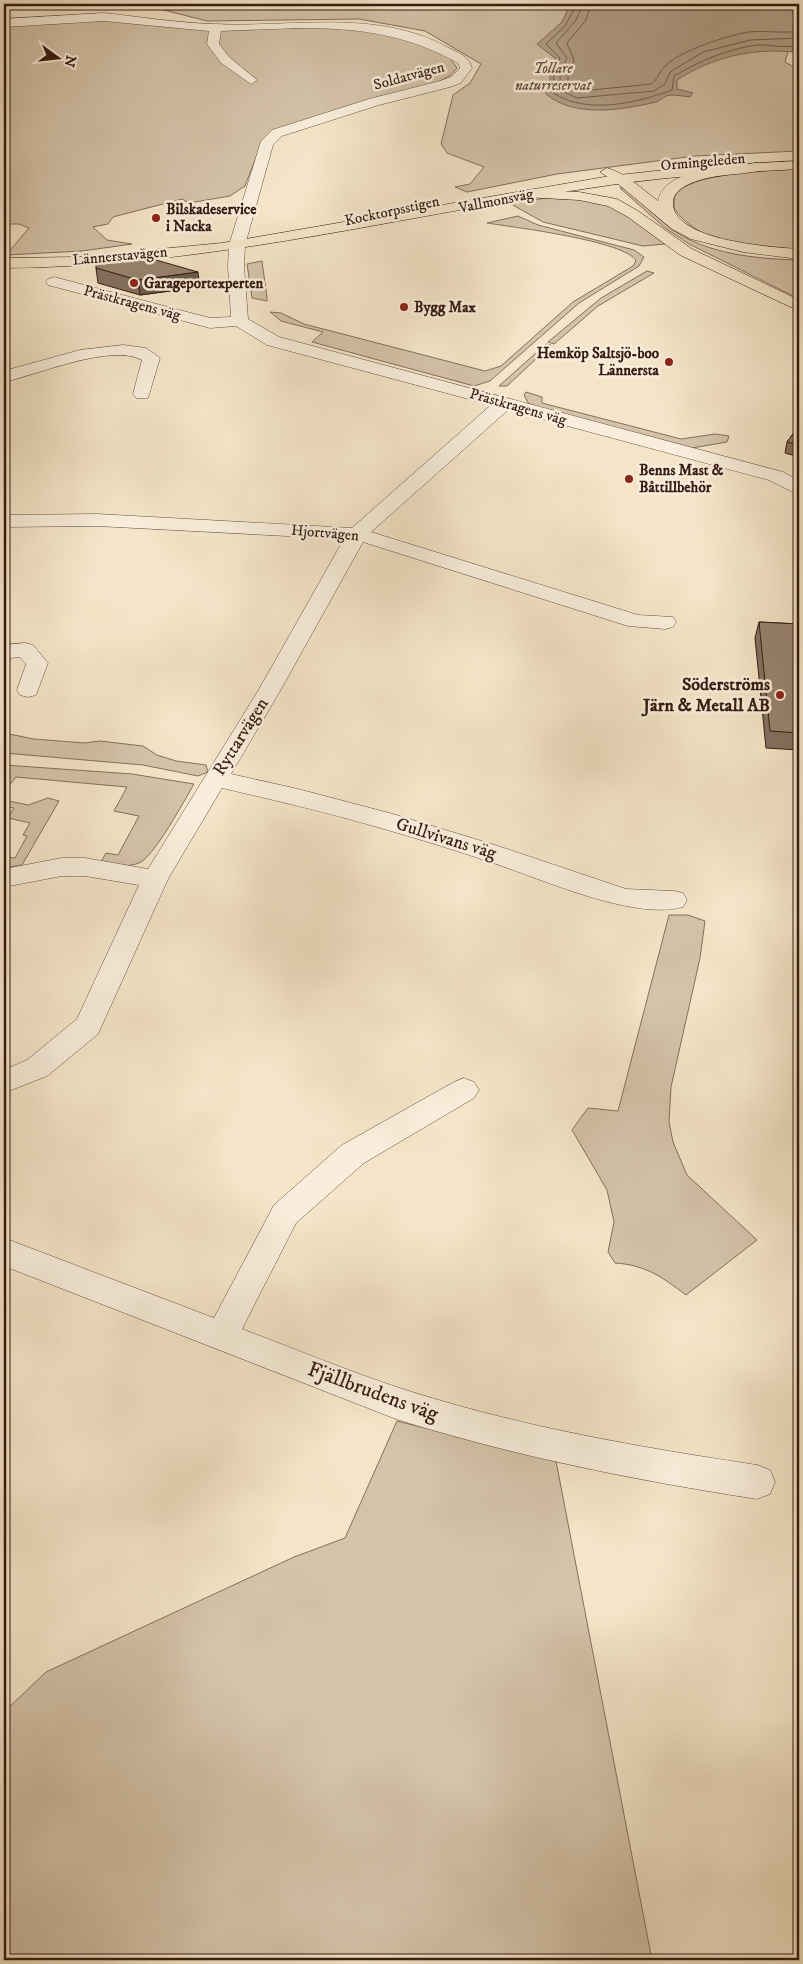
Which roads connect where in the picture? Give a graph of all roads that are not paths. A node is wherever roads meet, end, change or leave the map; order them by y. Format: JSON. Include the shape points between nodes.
{"nodes":[{"id":1,"x":4,"y":23,"type":"edge"},
{"id":2,"x":215,"y":28,"type":"junction"},
{"id":3,"x":250,"y":80,"type":"dead end"},
{"id":4,"x":799,"y":155,"type":"edge"},
{"id":5,"x":799,"y":165,"type":"edge"},
{"id":6,"x":757,"y":167,"type":"junction"},
{"id":7,"x":612,"y":178,"type":"junction"},
{"id":8,"x":528,"y":194,"type":"junction"},
{"id":9,"x":673,"y":221,"type":"junction"},
{"id":10,"x":656,"y":231,"type":"junction"},
{"id":11,"x":237,"y":245,"type":"junction"},
{"id":12,"x":799,"y":254,"type":"edge"},
{"id":13,"x":4,"y":263,"type":"edge"},
{"id":14,"x":54,"y":282,"type":"dead end"},
{"id":15,"x":799,"y":306,"type":"edge"},
{"id":16,"x":240,"y":320,"type":"junction"},
{"id":17,"x":4,"y":376,"type":"edge"},
{"id":18,"x":142,"y":394,"type":"dead end"},
{"id":19,"x":503,"y":404,"type":"junction"},
{"id":20,"x":799,"y":488,"type":"edge"},
{"id":21,"x":4,"y":521,"type":"edge"},
{"id":22,"x":357,"y":534,"type":"junction"},
{"id":23,"x":665,"y":622,"type":"dead end"},
{"id":24,"x":4,"y":652,"type":"edge"},
{"id":25,"x":28,"y":690,"type":"dead end"},
{"id":26,"x":215,"y":778,"type":"junction"},
{"id":27,"x":4,"y":878,"type":"edge"},
{"id":28,"x":155,"y":879,"type":"junction"},
{"id":29,"x":674,"y":900,"type":"dead end"},
{"id":30,"x":4,"y":1082,"type":"edge"},
{"id":31,"x":464,"y":1090,"type":"dead end"},
{"id":32,"x":4,"y":1252,"type":"edge"},
{"id":33,"x":222,"y":1335,"type":"junction"},
{"id":34,"x":757,"y":1482,"type":"dead end"}],
"edges":[{"from":1,"to":2,"type":"street","name":"Soldatvägen","via":[[104,17]]},
{"from":2,"to":3,"type":"street","via":[[213,44],[225,60]]},
{"from":2,"to":11,"type":"street","name":"Soldatvägen","via":[[321,26],[377,30],[430,42],[464,61],[466,68],[456,80],[445,84],[329,115],[271,138],[266,144]]},
{"from":4,"to":7,"type":"main road","name":"Ormingeleden"},
{"from":5,"to":6,"type":"main road","name":"Ormingeleden"},
{"from":6,"to":7,"type":"main road","name":"Vallmonsväg"},
{"from":6,"to":9,"type":"main road","via":[[696,176],[681,182],[669,190],[664,202]]},
{"from":7,"to":8,"type":"main road","name":"Vallmonsväg"},
{"from":7,"to":9,"type":"main road"},
{"from":7,"to":10,"type":"main road"},
{"from":7,"to":11,"type":"main road","name":"Kocktorpsstigen","via":[[384,212]]},
{"from":8,"to":10,"type":"main road","via":[[579,196],[612,202]]},
{"from":8,"to":11,"type":"main road","name":"Vallmonsväg"},
{"from":9,"to":12,"type":"main road","via":[[712,242],[755,251]]},
{"from":10,"to":15,"type":"main road","via":[[694,256]]},
{"from":11,"to":13,"type":"main road","name":"Lännerstavägen","via":[[107,259]]},
{"from":11,"to":16,"type":"street"},
{"from":14,"to":16,"type":"street","name":"Prästkragens väg","via":[[210,323]]},
{"from":16,"to":19,"type":"street","name":"Prästkragens väg","via":[[254,332],[273,341]]},
{"from":17,"to":18,"type":"street","via":[[90,352],[138,351],[151,358]]},
{"from":19,"to":20,"type":"street","name":"Prästkragens väg","via":[[776,476]]},
{"from":19,"to":22,"type":"street","name":"Ryttarvägen"},
{"from":21,"to":22,"type":"street","name":"Hjortvägen","via":[[97,520]]},
{"from":22,"to":23,"type":"street","name":"Hjortvägen","via":[[636,621]]},
{"from":22,"to":26,"type":"street","name":"Ryttarvägen","via":[[269,691]]},
{"from":24,"to":25,"type":"street","via":[[25,650],[38,663]]},
{"from":26,"to":28,"type":"street","name":"Ryttarvägen"},
{"from":26,"to":29,"type":"street","name":"Gullvivans väg","via":[[384,820],[625,898]]},
{"from":27,"to":28,"type":"street","via":[[62,867],[85,867]]},
{"from":28,"to":30,"type":"street","name":"Ryttarvägen","via":[[88,1026],[38,1068]]},
{"from":31,"to":33,"type":"street","via":[[353,1154],[286,1214]]},
{"from":32,"to":33,"type":"street","name":"Fjällbrudens väg"},
{"from":33,"to":34,"type":"street","name":"Fjällbrudens väg","via":[[440,1418],[558,1448]]}]}
